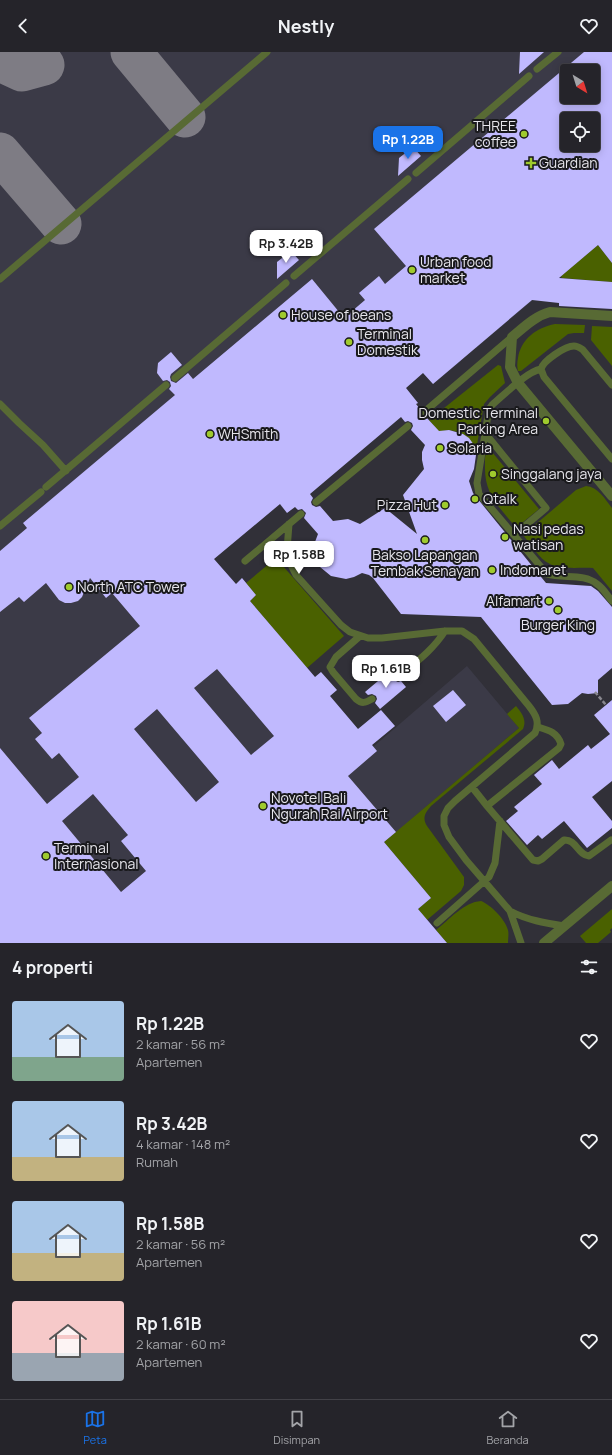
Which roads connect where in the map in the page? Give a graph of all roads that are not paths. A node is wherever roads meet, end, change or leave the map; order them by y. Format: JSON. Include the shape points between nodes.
{"nodes":[{"id":1,"x":266,"y":52,"type":"edge"},
{"id":2,"x":558,"y":52,"type":"edge"},
{"id":3,"x":537,"y":69,"type":"dead end"},
{"id":4,"x":529,"y":76,"type":"dead end"},
{"id":5,"x":416,"y":173,"type":"dead end"},
{"id":6,"x":408,"y":179,"type":"dead end"},
{"id":7,"x":294,"y":276,"type":"dead end"},
{"id":8,"x":0,"y":279,"type":"edge"},
{"id":9,"x":286,"y":283,"type":"dead end"},
{"id":10,"x":612,"y":316,"type":"edge"},
{"id":11,"x":512,"y":337,"type":"junction"},
{"id":12,"x":541,"y":369,"type":"junction"},
{"id":13,"x":175,"y":378,"type":"dead end"},
{"id":14,"x":518,"y":383,"type":"junction"},
{"id":15,"x":166,"y":385,"type":"dead end"},
{"id":16,"x":612,"y":385,"type":"edge"},
{"id":17,"x":0,"y":404,"type":"edge"},
{"id":18,"x":423,"y":413,"type":"dead end"},
{"id":19,"x":408,"y":426,"type":"dead end"},
{"id":20,"x":485,"y":433,"type":"junction"},
{"id":21,"x":611,"y":456,"type":"edge"},
{"id":22,"x":66,"y":471,"type":"junction"},
{"id":23,"x":612,"y":496,"type":"edge"},
{"id":24,"x":316,"y":502,"type":"dead end"},
{"id":25,"x":301,"y":514,"type":"dead end"},
{"id":26,"x":289,"y":524,"type":"junction"},
{"id":27,"x":0,"y":526,"type":"edge"},
{"id":28,"x":514,"y":535,"type":"junction"},
{"id":29,"x":245,"y":561,"type":"dead end"},
{"id":30,"x":612,"y":600,"type":"edge"},
{"id":31,"x":445,"y":631,"type":"junction"},
{"id":32,"x":360,"y":636,"type":"junction"},
{"id":33,"x":398,"y":677,"type":"dead end"},
{"id":34,"x":372,"y":699,"type":"dead end"},
{"id":35,"x":538,"y":727,"type":"junction"},
{"id":36,"x":472,"y":787,"type":"junction"},
{"id":37,"x":487,"y":806,"type":"junction"},
{"id":38,"x":500,"y":821,"type":"junction"},
{"id":39,"x":611,"y":840,"type":"dead end"},
{"id":40,"x":484,"y":882,"type":"junction"},
{"id":41,"x":612,"y":886,"type":"edge"},
{"id":42,"x":510,"y":911,"type":"junction"},
{"id":43,"x":436,"y":922,"type":"dead end"},
{"id":44,"x":564,"y":926,"type":"junction"},
{"id":45,"x":521,"y":943,"type":"edge"},
{"id":46,"x":544,"y":943,"type":"edge"}],
"edges":[{"from":1,"to":8,"type":"lane"},
{"from":2,"to":3,"type":"lane"},
{"from":4,"to":5,"type":"lane"},
{"from":6,"to":7,"type":"lane"},
{"from":9,"to":13,"type":"lane"},
{"from":10,"to":11,"type":"street","via":[[550,312],[537,317]]},
{"from":11,"to":14,"type":"street","via":[[510,367]]},
{"from":11,"to":18,"type":"lane"},
{"from":12,"to":14,"type":"lane"},
{"from":12,"to":16,"type":"lane","via":[[545,361],[566,348],[577,347],[583,350]]},
{"from":12,"to":21,"type":"lane","via":[[544,377]]},
{"from":14,"to":20,"type":"lane","via":[[492,405]]},
{"from":14,"to":23,"type":"street"},
{"from":15,"to":22,"type":"lane"},
{"from":17,"to":22,"type":"lane"},
{"from":19,"to":24,"type":"lane"},
{"from":20,"to":28,"type":"lane","via":[[477,488],[479,494]]},
{"from":20,"to":28,"type":"lane","via":[[546,508]]},
{"from":22,"to":27,"type":"lane"},
{"from":25,"to":26,"type":"lane"},
{"from":26,"to":29,"type":"lane"},
{"from":26,"to":32,"type":"lane","via":[[287,550],[296,575],[340,625]]},
{"from":28,"to":30,"type":"lane","via":[[547,574],[592,580]]},
{"from":31,"to":32,"type":"lane","via":[[382,638]]},
{"from":31,"to":33,"type":"lane","via":[[431,650]]},
{"from":31,"to":35,"type":"lane","via":[[462,631],[474,639],[529,706]]},
{"from":32,"to":34,"type":"lane","via":[[336,657],[330,667],[356,699],[365,703]]},
{"from":35,"to":36,"type":"lane","via":[[528,741]]},
{"from":35,"to":37,"type":"lane","via":[[551,731],[560,741],[559,748]]},
{"from":36,"to":37,"type":"lane"},
{"from":36,"to":40,"type":"lane","via":[[448,808],[444,816],[444,825],[449,837]]},
{"from":37,"to":38,"type":"lane"},
{"from":38,"to":39,"type":"lane","via":[[533,860],[542,858],[564,840],[572,842],[586,856]]},
{"from":38,"to":40,"type":"lane","via":[[495,863],[490,877]]},
{"from":40,"to":42,"type":"lane"},
{"from":40,"to":43,"type":"lane"},
{"from":41,"to":44,"type":"street"},
{"from":42,"to":44,"type":"lane","via":[[535,921]]},
{"from":42,"to":45,"type":"lane"},
{"from":44,"to":46,"type":"street"}]}
